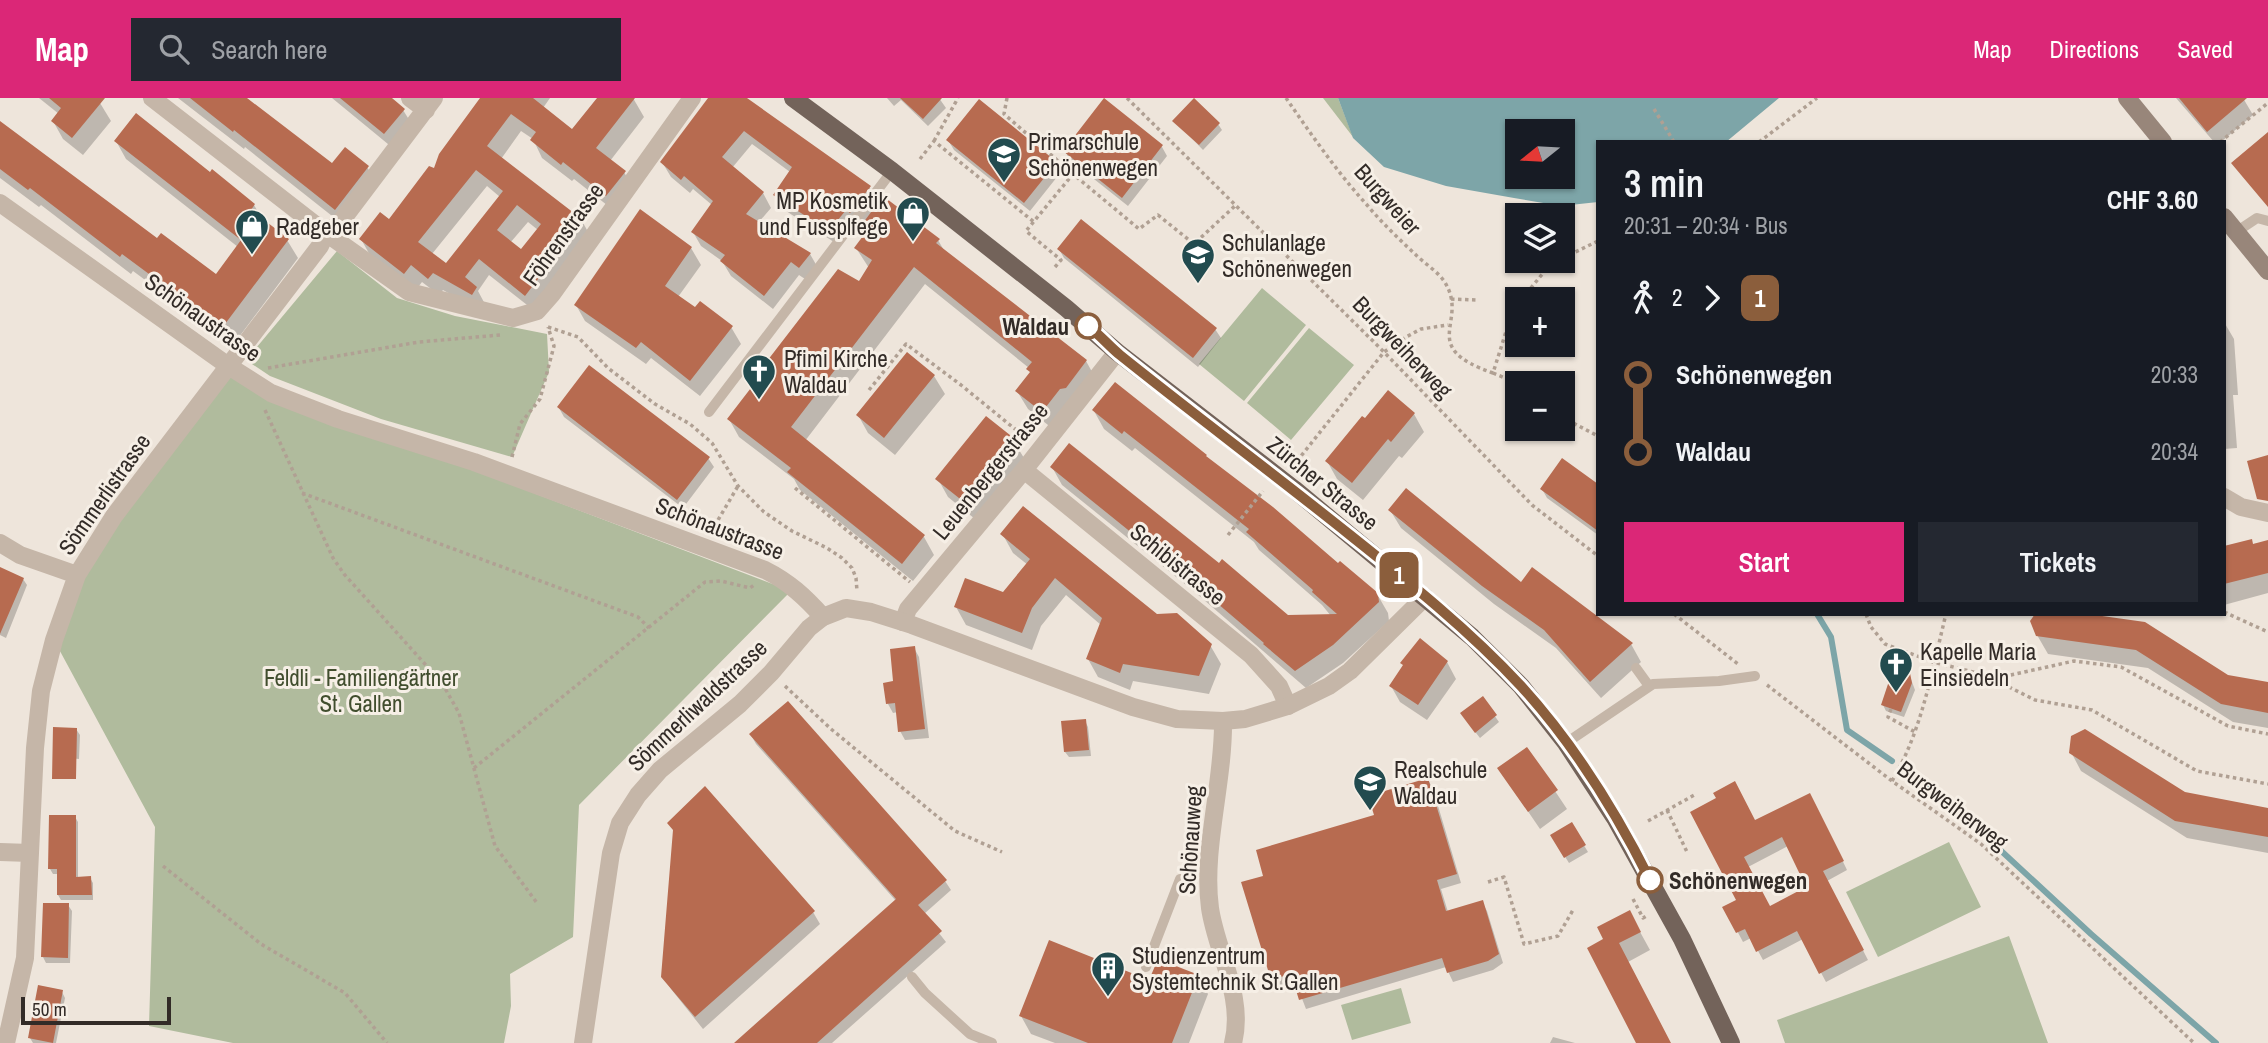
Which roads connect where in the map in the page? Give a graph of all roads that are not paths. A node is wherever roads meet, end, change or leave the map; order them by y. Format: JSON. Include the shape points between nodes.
{"nodes":[{"id":1,"x":152,"y":98,"type":"edge"},
{"id":2,"x":410,"y":98,"type":"edge"},
{"id":3,"x":692,"y":98,"type":"edge"},
{"id":4,"x":793,"y":98,"type":"edge"},
{"id":5,"x":2127,"y":98,"type":"edge"},
{"id":6,"x":430,"y":104,"type":"edge"},
{"id":7,"x":2161,"y":140,"type":"edge"},
{"id":8,"x":892,"y":171,"type":"junction"},
{"id":9,"x":0,"y":203,"type":"edge"},
{"id":10,"x":2226,"y":220,"type":"edge"},
{"id":11,"x":2268,"y":221,"type":"edge"},
{"id":12,"x":2236,"y":232,"type":"junction"},
{"id":13,"x":326,"y":233,"type":"junction"},
{"id":14,"x":2268,"y":271,"type":"edge"},
{"id":15,"x":1116,"y":352,"type":"junction"},
{"id":16,"x":227,"y":365,"type":"junction"},
{"id":17,"x":709,"y":412,"type":"dead end"},
{"id":18,"x":1024,"y":470,"type":"junction"},
{"id":19,"x":2226,"y":498,"type":"edge"},
{"id":20,"x":2268,"y":513,"type":"edge"},
{"id":21,"x":0,"y":543,"type":"edge"},
{"id":22,"x":77,"y":575,"type":"junction"},
{"id":23,"x":1426,"y":597,"type":"junction"},
{"id":24,"x":822,"y":617,"type":"junction"},
{"id":25,"x":903,"y":621,"type":"junction"},
{"id":26,"x":1636,"y":668,"type":"dead end"},
{"id":27,"x":1755,"y":676,"type":"road end"},
{"id":28,"x":1649,"y":686,"type":"junction"},
{"id":29,"x":1288,"y":706,"type":"junction"},
{"id":30,"x":1223,"y":721,"type":"junction"},
{"id":31,"x":1566,"y":743,"type":"junction"},
{"id":32,"x":0,"y":852,"type":"edge"},
{"id":33,"x":30,"y":853,"type":"junction"},
{"id":34,"x":1180,"y":879,"type":"dead end"},
{"id":35,"x":1146,"y":967,"type":"dead end"},
{"id":36,"x":912,"y":977,"type":"dead end"},
{"id":37,"x":6,"y":1043,"type":"edge"},
{"id":38,"x":583,"y":1043,"type":"edge"},
{"id":39,"x":992,"y":1043,"type":"edge"},
{"id":40,"x":1233,"y":1043,"type":"edge"},
{"id":41,"x":1731,"y":1043,"type":"edge"}],
"edges":[{"from":1,"to":13,"type":"street","name":"Föhrenstrasse"},
{"from":2,"to":6,"type":"street"},
{"from":3,"to":13,"type":"street","name":"Föhrenstrasse","via":[[552,294],[537,311],[525,316],[493,315],[409,292]]},
{"from":4,"to":8,"type":"main road","name":"Zürcher Strasse"},
{"from":5,"to":7,"type":"main road"},
{"from":6,"to":13,"type":"street","name":"Sömmerlistrasse","via":[[339,224]]},
{"from":8,"to":15,"type":"main road","name":"Zürcher Strasse"},
{"from":8,"to":17,"type":"lane"},
{"from":9,"to":16,"type":"street","name":"Schönaustrasse"},
{"from":10,"to":12,"type":"main road"},
{"from":11,"to":12,"type":"lane","via":[[2256,218]]},
{"from":12,"to":14,"type":"main road"},
{"from":13,"to":16,"type":"street","name":"Sömmerlistrasse"},
{"from":15,"to":18,"type":"street","name":"Leuenbergerstrasse"},
{"from":15,"to":23,"type":"main road","name":"Zürcher Strasse"},
{"from":16,"to":22,"type":"street","name":"Sömmerlistrasse","via":[[114,516]]},
{"from":16,"to":24,"type":"street","name":"Schönaustrasse","via":[[271,393],[338,419],[474,462],[765,570],[798,590]]},
{"from":18,"to":25,"type":"street","name":"Leuenbergerstrasse"},
{"from":18,"to":29,"type":"street","name":"Schibistrasse","via":[[1251,655],[1279,686]]},
{"from":19,"to":20,"type":"street"},
{"from":21,"to":22,"type":"street","via":[[19,555]]},
{"from":22,"to":33,"type":"street","name":"Sömmerlistrasse","via":[[41,691]]},
{"from":23,"to":29,"type":"street","via":[[1350,671]]},
{"from":23,"to":31,"type":"main road","name":"Zürcher Strasse","via":[[1521,687]]},
{"from":24,"to":25,"type":"street","via":[[846,608]]},
{"from":24,"to":38,"type":"street","name":"Sömmerliwaldstrasse","via":[[740,704],[660,770],[620,823],[611,853]]},
{"from":25,"to":30,"type":"street","via":[[1133,707],[1177,719]]},
{"from":26,"to":28,"type":"lane"},
{"from":27,"to":28,"type":"lane"},
{"from":28,"to":31,"type":"lane"},
{"from":29,"to":30,"type":"street"},
{"from":30,"to":40,"type":"street","name":"Schönauweg","via":[[1208,883],[1210,910],[1233,987]]},
{"from":31,"to":41,"type":"main road","name":"Zürcher Strasse","via":[[1648,874]]},
{"from":32,"to":33,"type":"street"},
{"from":33,"to":37,"type":"street","name":"Sömmerlistrasse","via":[[25,958]]},
{"from":34,"to":35,"type":"lane"},
{"from":36,"to":39,"type":"lane","via":[[970,1034]]}]}
